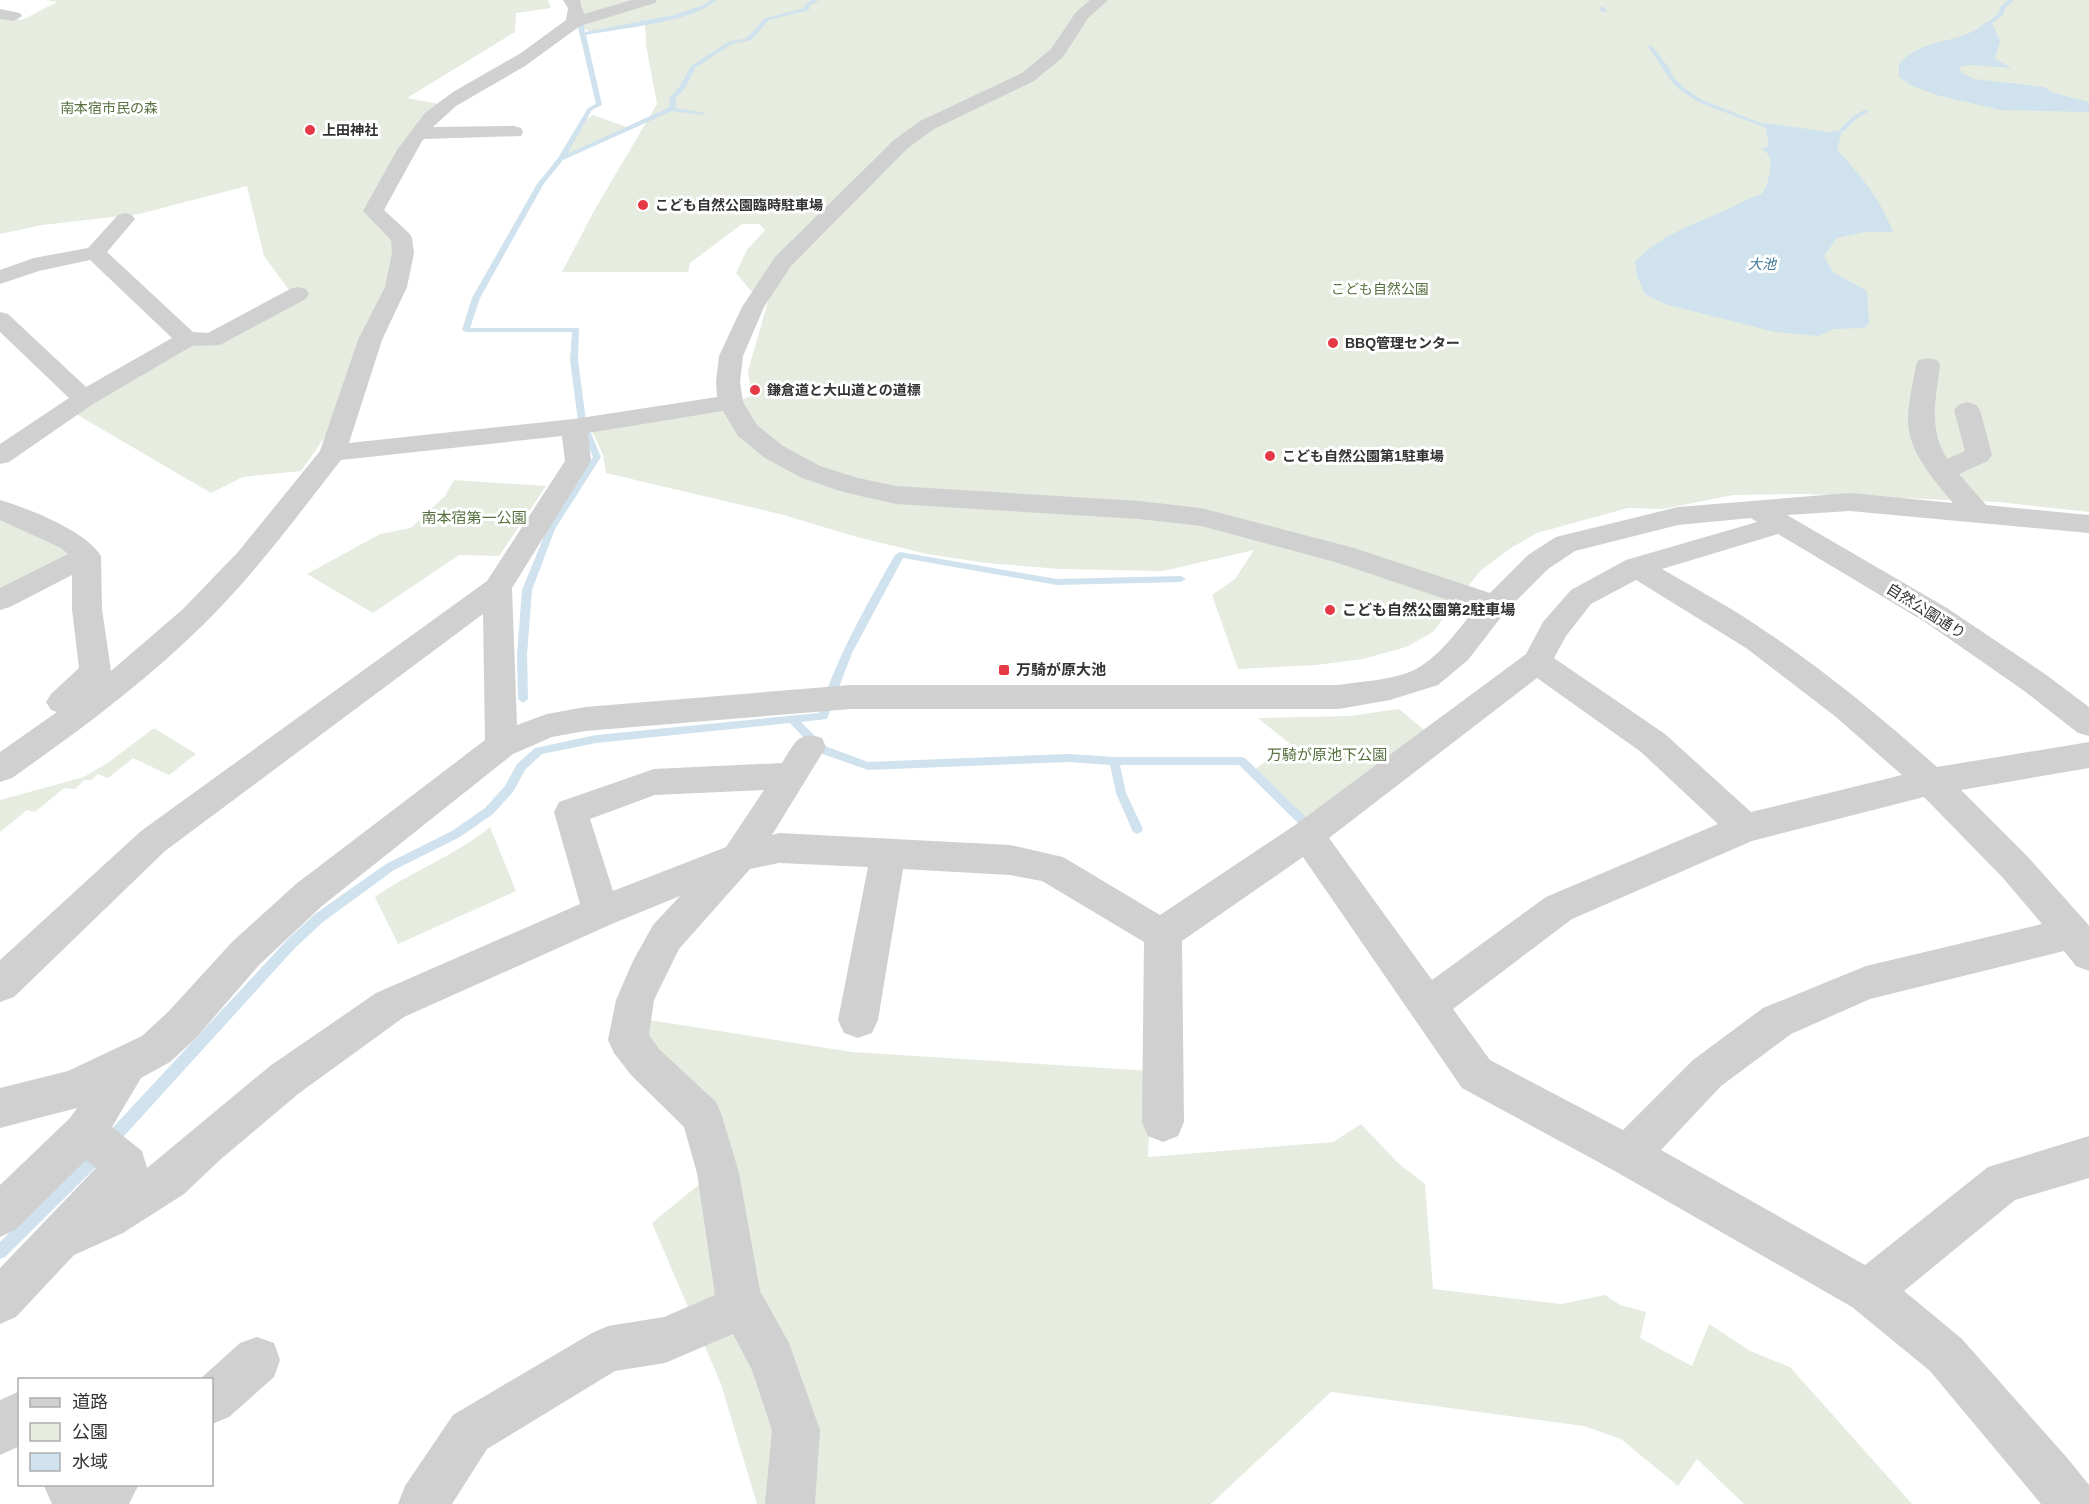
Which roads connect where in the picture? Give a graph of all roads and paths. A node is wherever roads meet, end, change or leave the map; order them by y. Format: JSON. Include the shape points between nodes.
{"nodes":[{"id":1,"x":571,"y":0,"type":"edge"},
{"id":2,"x":649,"y":0,"type":"edge"},
{"id":3,"x":1100,"y":0,"type":"edge"},
{"id":4,"x":574,"y":22,"type":"junction"},
{"id":5,"x":514,"y":132,"type":"dead end"},
{"id":6,"x":420,"y":133,"type":"junction"},
{"id":7,"x":124,"y":219,"type":"dead end"},
{"id":8,"x":95,"y":253,"type":"junction"},
{"id":9,"x":0,"y":277,"type":"edge"},
{"id":10,"x":298,"y":294,"type":"dead end"},
{"id":11,"x":0,"y":319,"type":"edge"},
{"id":12,"x":187,"y":339,"type":"junction"},
{"id":13,"x":1928,"y":365,"type":"dead end"},
{"id":14,"x":84,"y":399,"type":"junction"},
{"id":15,"x":730,"y":402,"type":"junction"},
{"id":16,"x":1967,"y":410,"type":"dead end"},
{"id":17,"x":584,"y":425,"type":"junction"},
{"id":18,"x":333,"y":453,"type":"junction"},
{"id":19,"x":0,"y":456,"type":"edge"},
{"id":20,"x":1943,"y":471,"type":"junction"},
{"id":21,"x":0,"y":509,"type":"edge"},
{"id":22,"x":1976,"y":512,"type":"junction"},
{"id":23,"x":1768,"y":516,"type":"junction"},
{"id":24,"x":2089,"y":524,"type":"edge"},
{"id":25,"x":87,"y":556,"type":"junction"},
{"id":26,"x":1636,"y":567,"type":"junction"},
{"id":27,"x":496,"y":588,"type":"junction"},
{"id":28,"x":0,"y":600,"type":"edge"},
{"id":29,"x":1495,"y":605,"type":"junction"},
{"id":30,"x":1537,"y":662,"type":"junction"},
{"id":31,"x":2089,"y":724,"type":"edge"},
{"id":32,"x":501,"y":745,"type":"junction"},
{"id":33,"x":2089,"y":755,"type":"edge"},
{"id":34,"x":0,"y":757,"type":"edge"},
{"id":35,"x":0,"y":769,"type":"edge"},
{"id":36,"x":1929,"y":782,"type":"junction"},
{"id":37,"x":1745,"y":828,"type":"junction"},
{"id":38,"x":1307,"y":835,"type":"junction"},
{"id":39,"x":888,"y":855,"type":"junction"},
{"id":40,"x":739,"y":857,"type":"junction"},
{"id":41,"x":601,"y":912,"type":"junction"},
{"id":42,"x":1163,"y":933,"type":"junction"},
{"id":43,"x":2081,"y":943,"type":"edge"},
{"id":44,"x":4,"y":975,"type":"edge"},
{"id":45,"x":1427,"y":1006,"type":"junction"},
{"id":46,"x":858,"y":1020,"type":"dead end"},
{"id":47,"x":128,"y":1065,"type":"junction"},
{"id":48,"x":0,"y":1108,"type":"edge"},
{"id":49,"x":1163,"y":1122,"type":"dead end"},
{"id":50,"x":100,"y":1143,"type":"junction"},
{"id":51,"x":1628,"y":1155,"type":"junction"},
{"id":52,"x":2089,"y":1156,"type":"edge"},
{"id":53,"x":0,"y":1215,"type":"edge"},
{"id":54,"x":65,"y":1231,"type":"junction"},
{"id":55,"x":1868,"y":1291,"type":"junction"},
{"id":56,"x":0,"y":1301,"type":"edge"},
{"id":57,"x":742,"y":1306,"type":"junction"},
{"id":58,"x":257,"y":1360,"type":"dead end"},
{"id":59,"x":213,"y":1399,"type":"edge"},
{"id":60,"x":18,"y":1417,"type":"edge"},
{"id":61,"x":0,"y":1431,"type":"edge"},
{"id":62,"x":69,"y":1486,"type":"edge"},
{"id":63,"x":113,"y":1486,"type":"edge"},
{"id":64,"x":81,"y":1504,"type":"edge"},
{"id":65,"x":91,"y":1504,"type":"edge"},
{"id":66,"x":423,"y":1504,"type":"edge"},
{"id":67,"x":790,"y":1504,"type":"edge"},
{"id":68,"x":2072,"y":1504,"type":"edge"}],
"edges":[{"from":1,"to":4,"type":"street","via":[[577,13]]},
{"from":2,"to":4,"type":"street"},
{"from":3,"to":15,"type":"street","via":[[1082,15],[1057,54],[1028,77],[927,125],[901,144],[783,262],[753,307],[738,339],[729,369]]},
{"from":4,"to":6,"type":"street","via":[[443,109]]},
{"from":5,"to":6,"type":"street"},
{"from":6,"to":18,"type":"street","via":[[373,211],[401,238],[403,253],[396,287],[370,340]]},
{"from":7,"to":8,"type":"street"},
{"from":8,"to":9,"type":"street","via":[[34,265]]},
{"from":8,"to":12,"type":"street"},
{"from":10,"to":12,"type":"street","via":[[212,340]]},
{"from":11,"to":14,"type":"street"},
{"from":12,"to":14,"type":"street"},
{"from":13,"to":20,"type":"street","via":[[1921,420],[1923,440]]},
{"from":14,"to":19,"type":"street"},
{"from":15,"to":17,"type":"street"},
{"from":15,"to":29,"type":"street","via":[[747,430],[774,452],[811,472],[853,486],[896,495],[1201,517],[1344,555]]},
{"from":16,"to":20,"type":"street","via":[[1979,455]]},
{"from":17,"to":18,"type":"street"},
{"from":17,"to":27,"type":"street","via":[[579,461]]},
{"from":18,"to":35,"type":"street","via":[[248,559],[194,616],[134,670]]},
{"from":20,"to":22,"type":"street"},
{"from":21,"to":25,"type":"street","via":[[71,541]]},
{"from":22,"to":23,"type":"street","via":[[1850,502]]},
{"from":22,"to":24,"type":"street"},
{"from":23,"to":26,"type":"street"},
{"from":23,"to":29,"type":"street","via":[[1678,516],[1566,544],[1538,562]]},
{"from":23,"to":31,"type":"street","name":"自然公園通り","via":[[1936,615]]},
{"from":25,"to":28,"type":"street"},
{"from":25,"to":34,"type":"street","via":[[87,609],[95,672]]},
{"from":26,"to":30,"type":"street","via":[[1581,597],[1554,630]]},
{"from":26,"to":36,"type":"street","via":[[1756,640],[1850,710]]},
{"from":27,"to":32,"type":"street"},
{"from":27,"to":44,"type":"street","via":[[153,842]]},
{"from":29,"to":32,"type":"street","via":[[1457,652],[1427,677],[1339,697],[831,699],[585,719],[547,726]]},
{"from":30,"to":37,"type":"street","via":[[1653,742]]},
{"from":30,"to":38,"type":"street"},
{"from":32,"to":47,"type":"street","via":[[309,895],[246,953],[156,1049]]},
{"from":33,"to":36,"type":"street"},
{"from":36,"to":37,"type":"street"},
{"from":36,"to":43,"type":"street","via":[[2023,874]]},
{"from":37,"to":45,"type":"street","via":[[1558,908]]},
{"from":38,"to":42,"type":"street"},
{"from":38,"to":45,"type":"street"},
{"from":39,"to":40,"type":"street","via":[[779,848]]},
{"from":39,"to":42,"type":"street","via":[[1010,860],[1050,868]]},
{"from":39,"to":46,"type":"street"},
{"from":40,"to":41,"type":"street"},
{"from":40,"to":41,"type":"street","via":[[800,762],[654,782],[571,812]]},
{"from":40,"to":57,"type":"street","via":[[666,937],[635,1000],[628,1040],[701,1116],[718,1173]]},
{"from":41,"to":54,"type":"street","via":[[390,1005],[285,1080],[169,1179],[108,1218],[76,1233]]},
{"from":42,"to":49,"type":"street"},
{"from":43,"to":51,"type":"street","via":[[1866,982],[1777,1021],[1707,1073]]},
{"from":45,"to":51,"type":"street","via":[[1476,1074]]},
{"from":47,"to":48,"type":"street","via":[[72,1089]]},
{"from":47,"to":50,"type":"street"},
{"from":50,"to":53,"type":"street"},
{"from":50,"to":54,"type":"street","via":[[128,1167]]},
{"from":51,"to":55,"type":"street"},
{"from":52,"to":55,"type":"street","via":[[2003,1182]]},
{"from":54,"to":56,"type":"street"},
{"from":55,"to":68,"type":"street","via":[[1946,1355]]},
{"from":57,"to":66,"type":"street","via":[[665,1340],[608,1349],[470,1432]]},
{"from":57,"to":67,"type":"street","via":[[772,1360],[796,1430]]},
{"from":58,"to":59,"type":"street"},
{"from":60,"to":61,"type":"street"},
{"from":62,"to":64,"type":"street"},
{"from":63,"to":65,"type":"street"}]}
